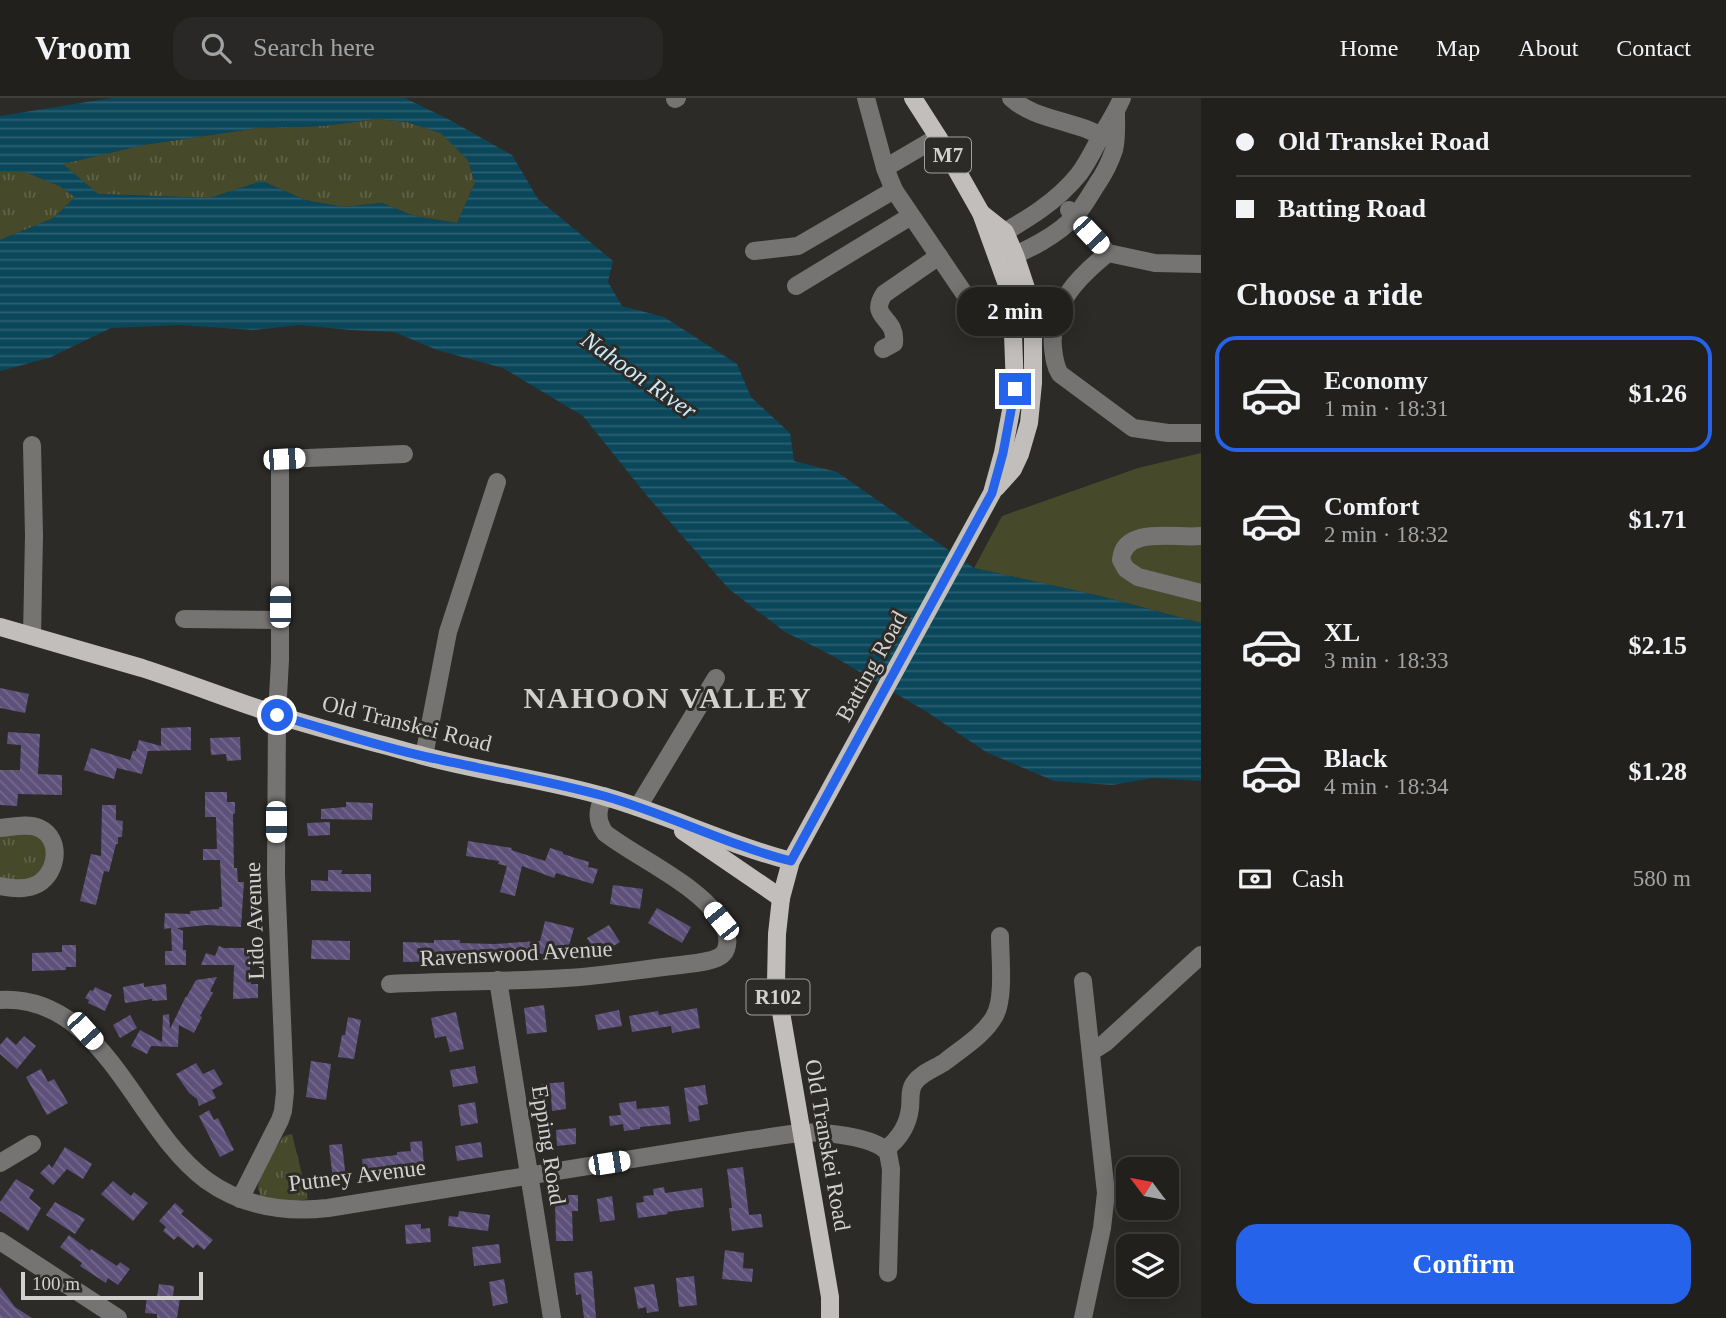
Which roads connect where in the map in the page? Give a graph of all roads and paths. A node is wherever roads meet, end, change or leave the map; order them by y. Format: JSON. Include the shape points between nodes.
{"nodes":[{"id":1,"x":866,"y":98,"type":"edge"},
{"id":2,"x":913,"y":98,"type":"edge"},
{"id":3,"x":1011,"y":98,"type":"edge"},
{"id":4,"x":1119,"y":105,"type":"edge"},
{"id":5,"x":1102,"y":136,"type":"junction"},
{"id":6,"x":938,"y":137,"type":"junction"},
{"id":7,"x":885,"y":168,"type":"junction"},
{"id":8,"x":894,"y":190,"type":"junction"},
{"id":9,"x":1057,"y":197,"type":"junction"},
{"id":10,"x":911,"y":216,"type":"junction"},
{"id":11,"x":1074,"y":217,"type":"junction"},
{"id":12,"x":997,"y":237,"type":"junction"},
{"id":13,"x":754,"y":251,"type":"dead end"},
{"id":14,"x":1108,"y":253,"type":"junction"},
{"id":15,"x":939,"y":256,"type":"junction"},
{"id":16,"x":1007,"y":258,"type":"junction"},
{"id":17,"x":1201,"y":264,"type":"edge"},
{"id":18,"x":796,"y":286,"type":"dead end"},
{"id":19,"x":972,"y":305,"type":"dead end"},
{"id":20,"x":883,"y":349,"type":"dead end"},
{"id":21,"x":1201,"y":433,"type":"edge"},
{"id":22,"x":32,"y":445,"type":"dead end"},
{"id":23,"x":404,"y":454,"type":"dead end"},
{"id":24,"x":497,"y":482,"type":"dead end"},
{"id":25,"x":1201,"y":536,"type":"edge"},
{"id":26,"x":1201,"y":593,"type":"edge"},
{"id":27,"x":184,"y":619,"type":"dead end"},
{"id":28,"x":280,"y":620,"type":"junction"},
{"id":29,"x":0,"y":627,"type":"edge"},
{"id":30,"x":32,"y":636,"type":"junction"},
{"id":31,"x":716,"y":678,"type":"dead end"},
{"id":32,"x":277,"y":715,"type":"junction"},
{"id":33,"x":424,"y":757,"type":"junction"},
{"id":34,"x":604,"y":796,"type":"junction"},
{"id":35,"x":638,"y":807,"type":"junction"},
{"id":36,"x":659,"y":815,"type":"junction"},
{"id":37,"x":0,"y":828,"type":"edge"},
{"id":38,"x":808,"y":831,"type":"joint"},
{"id":39,"x":791,"y":861,"type":"junction"},
{"id":40,"x":0,"y":886,"type":"edge"},
{"id":41,"x":781,"y":898,"type":"junction"},
{"id":42,"x":1000,"y":936,"type":"dead end"},
{"id":43,"x":1201,"y":955,"type":"edge"},
{"id":44,"x":498,"y":980,"type":"junction"},
{"id":45,"x":1083,"y":981,"type":"dead end"},
{"id":46,"x":390,"y":984,"type":"dead end"},
{"id":47,"x":0,"y":1000,"type":"edge"},
{"id":48,"x":1091,"y":1052,"type":"junction"},
{"id":49,"x":801,"y":1133,"type":"junction"},
{"id":50,"x":32,"y":1144,"type":"dead end"},
{"id":51,"x":886,"y":1149,"type":"junction"},
{"id":52,"x":0,"y":1163,"type":"edge"},
{"id":53,"x":529,"y":1176,"type":"junction"},
{"id":54,"x":240,"y":1199,"type":"junction"},
{"id":55,"x":0,"y":1241,"type":"edge"},
{"id":56,"x":888,"y":1273,"type":"dead end"},
{"id":57,"x":830,"y":1297,"type":"junction"},
{"id":58,"x":118,"y":1318,"type":"edge"},
{"id":59,"x":552,"y":1318,"type":"edge"},
{"id":60,"x":830,"y":1318,"type":"edge"},
{"id":61,"x":841,"y":1318,"type":"edge"},
{"id":62,"x":1083,"y":1318,"type":"edge"}],
"edges":[{"from":1,"to":7,"type":"street"},
{"from":2,"to":6,"type":"main road","name":"Batting Road","number":"M7"},
{"from":3,"to":5,"type":"street","via":[[1031,111]]},
{"from":4,"to":5,"type":"street"},
{"from":4,"to":11,"type":"street","via":[[1114,150]]},
{"from":5,"to":9,"type":"street","via":[[1080,173]]},
{"from":6,"to":7,"type":"street"},
{"from":6,"to":12,"type":"main road","name":"Batting Road","number":"M7"},
{"from":7,"to":8,"type":"street"},
{"from":8,"to":10,"type":"street"},
{"from":8,"to":13,"type":"street","via":[[799,246]]},
{"from":9,"to":11,"type":"street"},
{"from":9,"to":12,"type":"street"},
{"from":10,"to":15,"type":"street"},
{"from":10,"to":18,"type":"street"},
{"from":11,"to":14,"type":"street"},
{"from":11,"to":16,"type":"street"},
{"from":12,"to":16,"type":"main road","name":"Batting Road","number":"M7"},
{"from":14,"to":17,"type":"street","via":[[1155,263]]},
{"from":14,"to":21,"type":"street","via":[[1085,271],[1059,309],[1052,339],[1056,367],[1133,428]]},
{"from":15,"to":19,"type":"street"},
{"from":15,"to":20,"type":"street","via":[[880,300],[882,316],[895,334],[894,343]]},
{"from":16,"to":38,"type":"main road","name":"Batting Road","number":"M7","via":[[1015,389],[992,493]]},
{"from":22,"to":30,"type":"street"},
{"from":23,"to":28,"type":"street","name":"Lido Avenue","via":[[281,461]]},
{"from":24,"to":33,"type":"street","via":[[448,632]]},
{"from":25,"to":26,"type":"street","via":[[1134,540],[1125,546],[1121,560],[1138,577]]},
{"from":27,"to":28,"type":"street"},
{"from":28,"to":32,"type":"street","name":"Lido Avenue"},
{"from":29,"to":30,"type":"main road","name":"Old Transkei Road"},
{"from":30,"to":32,"type":"main road","name":"Old Transkei Road"},
{"from":31,"to":35,"type":"street"},
{"from":32,"to":33,"type":"main road","name":"Old Transkei Road"},
{"from":32,"to":54,"type":"street","name":"Lido Avenue","via":[[276,875],[285,1102]]},
{"from":33,"to":34,"type":"main road","name":"Old Transkei Road"},
{"from":34,"to":35,"type":"main road","name":"Old Transkei Road"},
{"from":34,"to":44,"type":"street","name":"Ravenswood Avenue","via":[[598,817],[605,834],[694,892],[721,921],[727,936],[725,953],[704,961],[615,974]]},
{"from":35,"to":36,"type":"main road","name":"Old Transkei Road"},
{"from":36,"to":39,"type":"main road","name":"Old Transkei Road"},
{"from":36,"to":41,"type":"main road","name":"Old Transkei Road"},
{"from":37,"to":40,"type":"street","via":[[42,830],[55,855],[39,883]]},
{"from":38,"to":39,"type":"main road","name":"Batting Road","number":"R102"},
{"from":39,"to":41,"type":"main road","name":"Old Transkei Road","number":"R102"},
{"from":41,"to":49,"type":"main road","name":"Old Transkei Road","number":"R102","via":[[776,983]]},
{"from":42,"to":51,"type":"street","via":[[1001,991],[996,1015],[967,1044],[913,1084],[906,1123]]},
{"from":43,"to":48,"type":"street"},
{"from":44,"to":46,"type":"street","name":"Ravenswood Avenue"},
{"from":44,"to":53,"type":"street","name":"Epping Road"},
{"from":45,"to":48,"type":"street"},
{"from":47,"to":54,"type":"street","name":"Putney Avenue","via":[[39,1005],[85,1031],[172,1148],[208,1181]]},
{"from":48,"to":62,"type":"street","via":[[1106,1193]]},
{"from":49,"to":51,"type":"street","name":"Putney Avenue","via":[[860,1139]]},
{"from":49,"to":53,"type":"street","name":"Putney Avenue"},
{"from":49,"to":57,"type":"main road","name":"Old Transkei Road","number":"R102"},
{"from":50,"to":52,"type":"street"},
{"from":51,"to":56,"type":"street","via":[[891,1168]]},
{"from":53,"to":54,"type":"street","name":"Putney Avenue","via":[[316,1209],[288,1210]]},
{"from":53,"to":59,"type":"street","name":"Epping Road"},
{"from":55,"to":58,"type":"street"},
{"from":57,"to":60,"type":"main road","name":"Old Transkei Road","number":"R102"},
{"from":57,"to":61,"type":"main road"}]}
